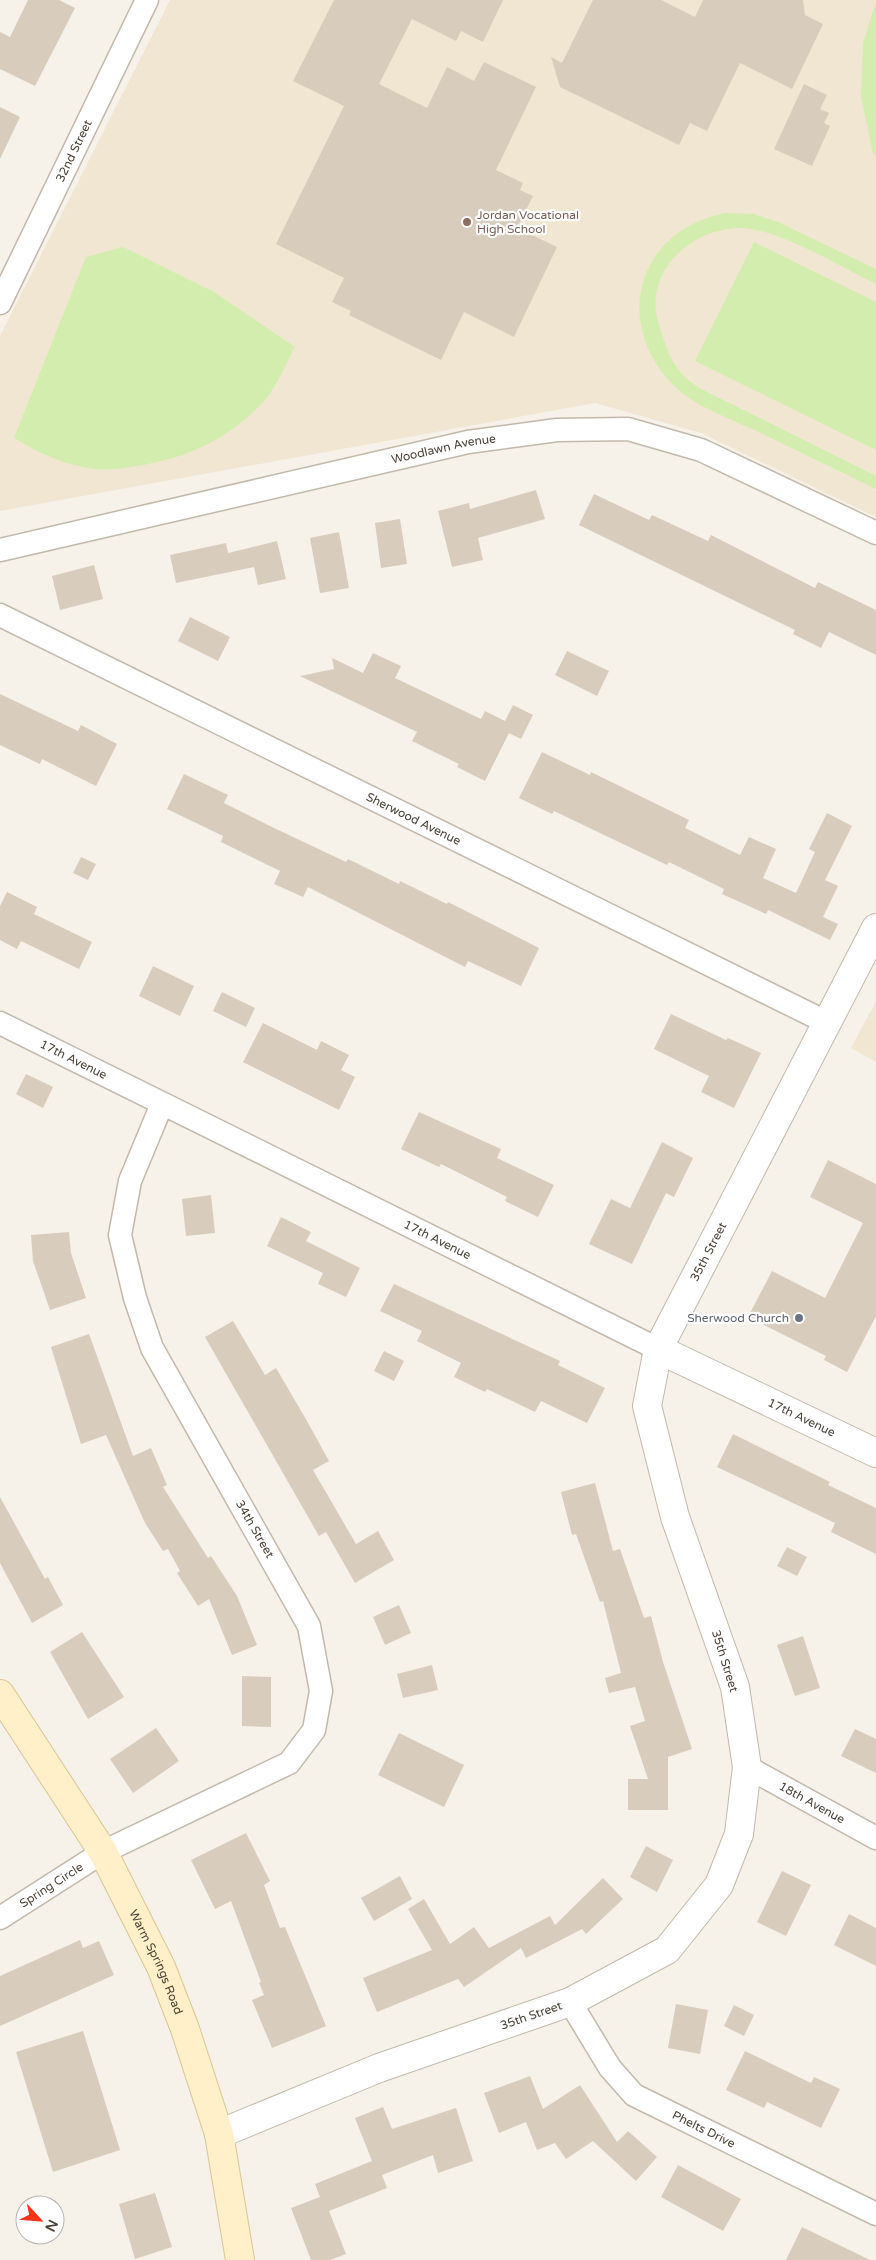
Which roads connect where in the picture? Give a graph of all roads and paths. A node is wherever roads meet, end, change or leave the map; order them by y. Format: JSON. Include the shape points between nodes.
{"nodes":[{"id":1,"x":147,"y":0,"type":"edge"},
{"id":2,"x":0,"y":302,"type":"edge"},
{"id":3,"x":876,"y":532,"type":"edge"},
{"id":4,"x":0,"y":550,"type":"edge"},
{"id":5,"x":0,"y":615,"type":"edge"},
{"id":6,"x":876,"y":928,"type":"edge"},
{"id":7,"x":0,"y":1023,"type":"edge"},
{"id":8,"x":828,"y":1023,"type":"junction"},
{"id":9,"x":162,"y":1104,"type":"junction"},
{"id":10,"x":658,"y":1349,"type":"junction"},
{"id":11,"x":876,"y":1453,"type":"edge"},
{"id":12,"x":0,"y":1694,"type":"edge"},
{"id":13,"x":747,"y":1768,"type":"junction"},
{"id":14,"x":876,"y":1838,"type":"edge"},
{"id":15,"x":103,"y":1852,"type":"junction"},
{"id":16,"x":0,"y":1918,"type":"edge"},
{"id":17,"x":570,"y":2002,"type":"junction"},
{"id":18,"x":219,"y":2134,"type":"junction"},
{"id":19,"x":876,"y":2214,"type":"edge"},
{"id":20,"x":240,"y":2260,"type":"edge"}],
"edges":[{"from":1,"to":2,"type":"street","name":"32nd Street"},
{"from":3,"to":4,"type":"street","name":"Woodlawn Avenue","via":[[701,450],[628,429],[557,430],[468,442]]},
{"from":5,"to":8,"type":"street","name":"Sherwood Avenue"},
{"from":6,"to":8,"type":"street","name":"35th Street"},
{"from":7,"to":9,"type":"street","name":"17th Avenue"},
{"from":8,"to":10,"type":"street","name":"35th Street"},
{"from":9,"to":10,"type":"street","name":"17th Avenue"},
{"from":9,"to":15,"type":"street","name":"34th Street","via":[[130,1181],[120,1235],[135,1298],[152,1348],[309,1626],[321,1691],[314,1730],[289,1763]]},
{"from":10,"to":11,"type":"street","name":"17th Avenue"},
{"from":10,"to":13,"type":"street","name":"35th Street","via":[[647,1406],[675,1517],[735,1687]]},
{"from":12,"to":15,"type":"main road","name":"Warm Springs Road"},
{"from":13,"to":14,"type":"street","name":"18th Avenue"},
{"from":13,"to":17,"type":"street","name":"35th Street","via":[[739,1834],[719,1885],[667,1950]]},
{"from":15,"to":16,"type":"street","name":"Spring Circle"},
{"from":15,"to":18,"type":"main road","name":"Warm Springs Road","via":[[161,1967],[186,2029]]},
{"from":17,"to":18,"type":"street","name":"35th Street","via":[[379,2068]]},
{"from":17,"to":19,"type":"street","name":"Phelts Drive","via":[[610,2068],[634,2095]]},
{"from":18,"to":20,"type":"main road","name":"Warm Springs Road"}]}
